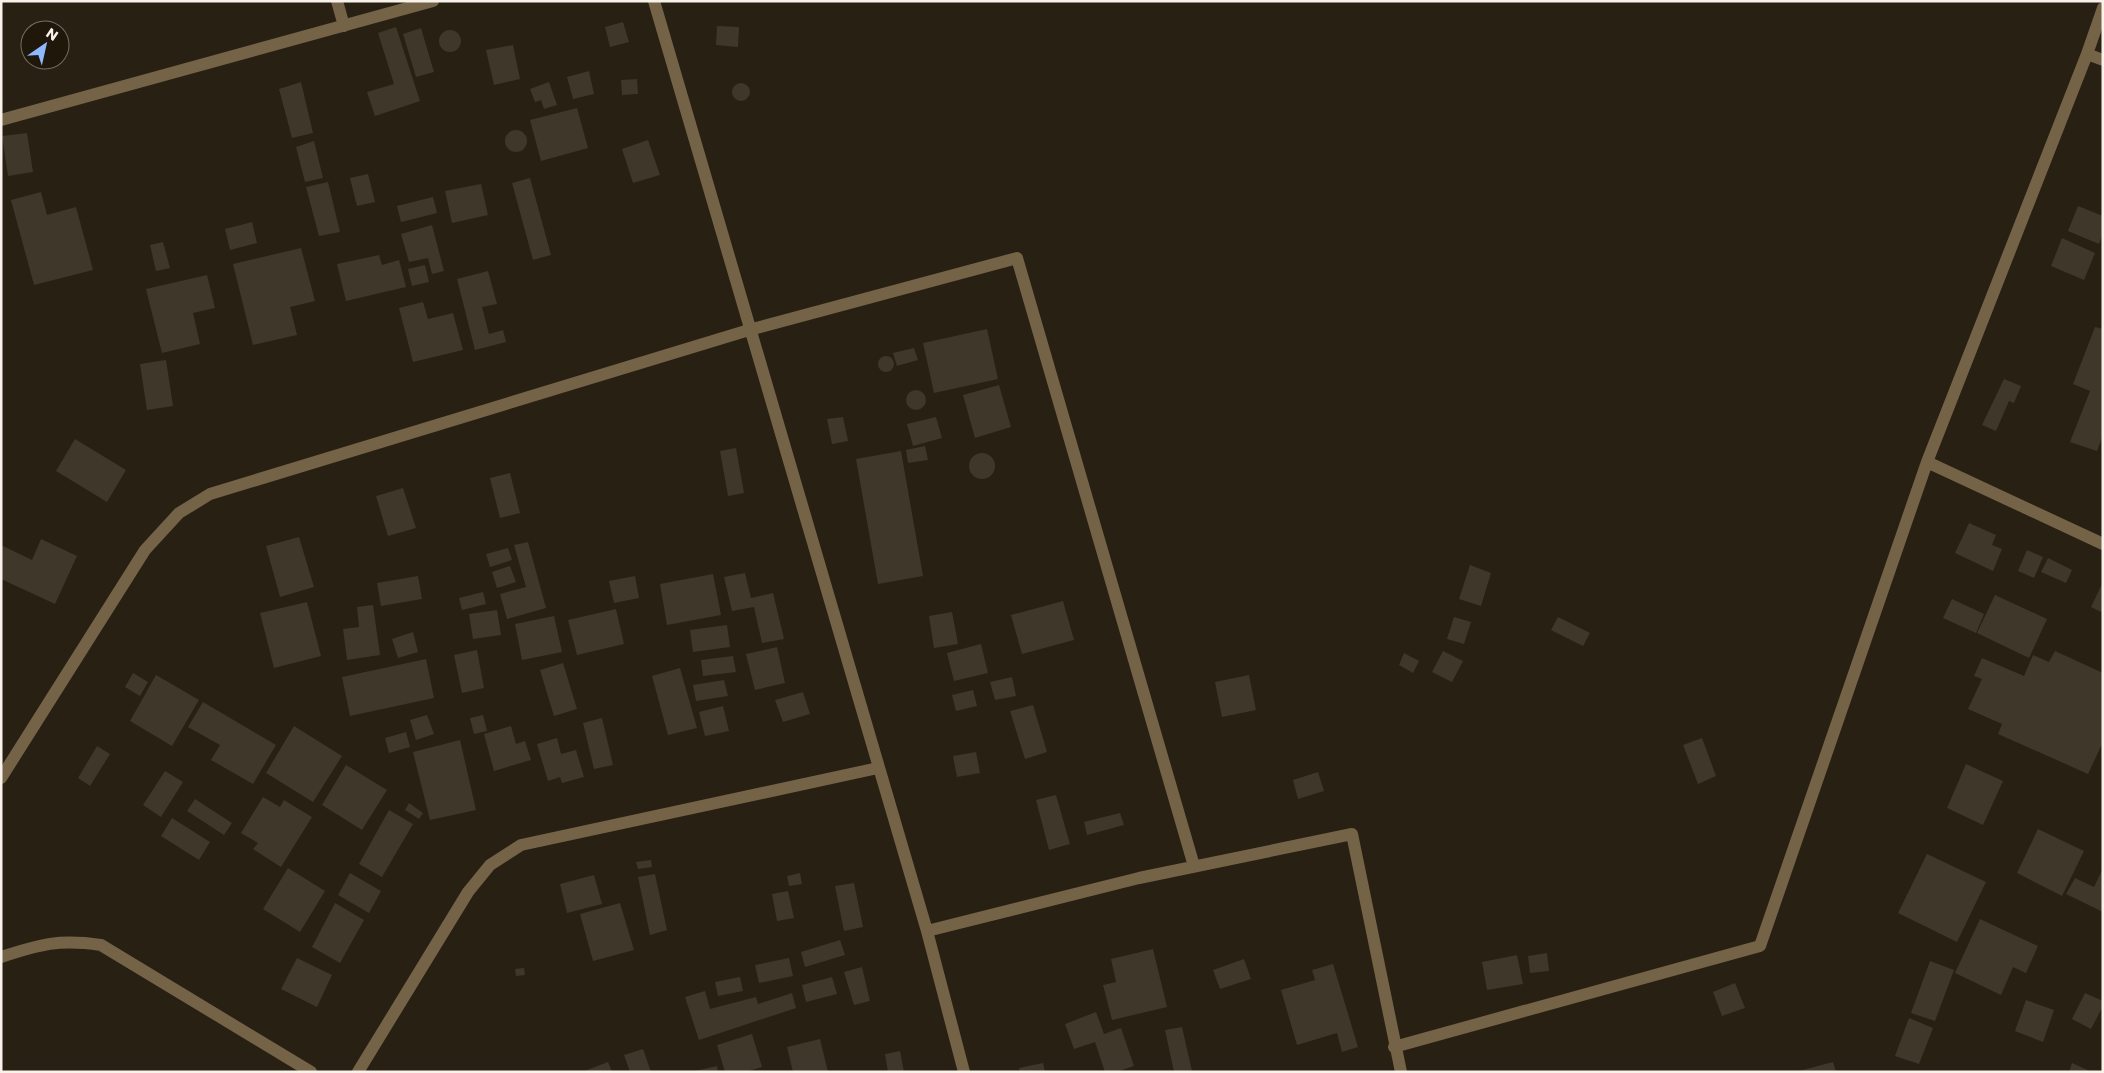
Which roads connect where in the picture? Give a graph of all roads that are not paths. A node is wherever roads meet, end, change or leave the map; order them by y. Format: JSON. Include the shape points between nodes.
{"nodes":[{"id":1,"x":338,"y":1,"type":"edge"},
{"id":2,"x":433,"y":1,"type":"edge"},
{"id":3,"x":654,"y":1,"type":"edge"},
{"id":4,"x":2103,"y":8,"type":"edge"},
{"id":5,"x":344,"y":26,"type":"junction"},
{"id":6,"x":2087,"y":54,"type":"junction"},
{"id":7,"x":2103,"y":60,"type":"edge"},
{"id":8,"x":1,"y":120,"type":"edge"},
{"id":9,"x":749,"y":330,"type":"junction"},
{"id":10,"x":1927,"y":462,"type":"junction"},
{"id":11,"x":2103,"y":544,"type":"edge"},
{"id":12,"x":878,"y":768,"type":"junction"},
{"id":13,"x":1,"y":778,"type":"edge"},
{"id":14,"x":1194,"y":866,"type":"junction"},
{"id":15,"x":928,"y":931,"type":"junction"},
{"id":16,"x":1,"y":957,"type":"edge"},
{"id":17,"x":1394,"y":1047,"type":"junction"},
{"id":18,"x":311,"y":1072,"type":"edge"},
{"id":19,"x":358,"y":1072,"type":"edge"},
{"id":20,"x":964,"y":1072,"type":"edge"},
{"id":21,"x":1401,"y":1072,"type":"edge"}],
"edges":[{"from":1,"to":5,"type":"street"},
{"from":2,"to":5,"type":"street"},
{"from":3,"to":9,"type":"street"},
{"from":4,"to":6,"type":"street"},
{"from":5,"to":8,"type":"street"},
{"from":6,"to":7,"type":"street"},
{"from":6,"to":10,"type":"street"},
{"from":9,"to":12,"type":"street"},
{"from":9,"to":13,"type":"street","via":[[210,494],[179,513],[145,550]]},
{"from":9,"to":14,"type":"street","via":[[1017,258]]},
{"from":10,"to":11,"type":"street"},
{"from":10,"to":17,"type":"street","via":[[1760,946]]},
{"from":12,"to":15,"type":"street"},
{"from":12,"to":19,"type":"street","via":[[521,845],[490,865],[468,892]]},
{"from":14,"to":15,"type":"street"},
{"from":14,"to":17,"type":"street","via":[[1352,834]]},
{"from":15,"to":20,"type":"street"},
{"from":16,"to":18,"type":"street","via":[[43,943],[72,941],[101,945]]},
{"from":17,"to":21,"type":"street"}]}
